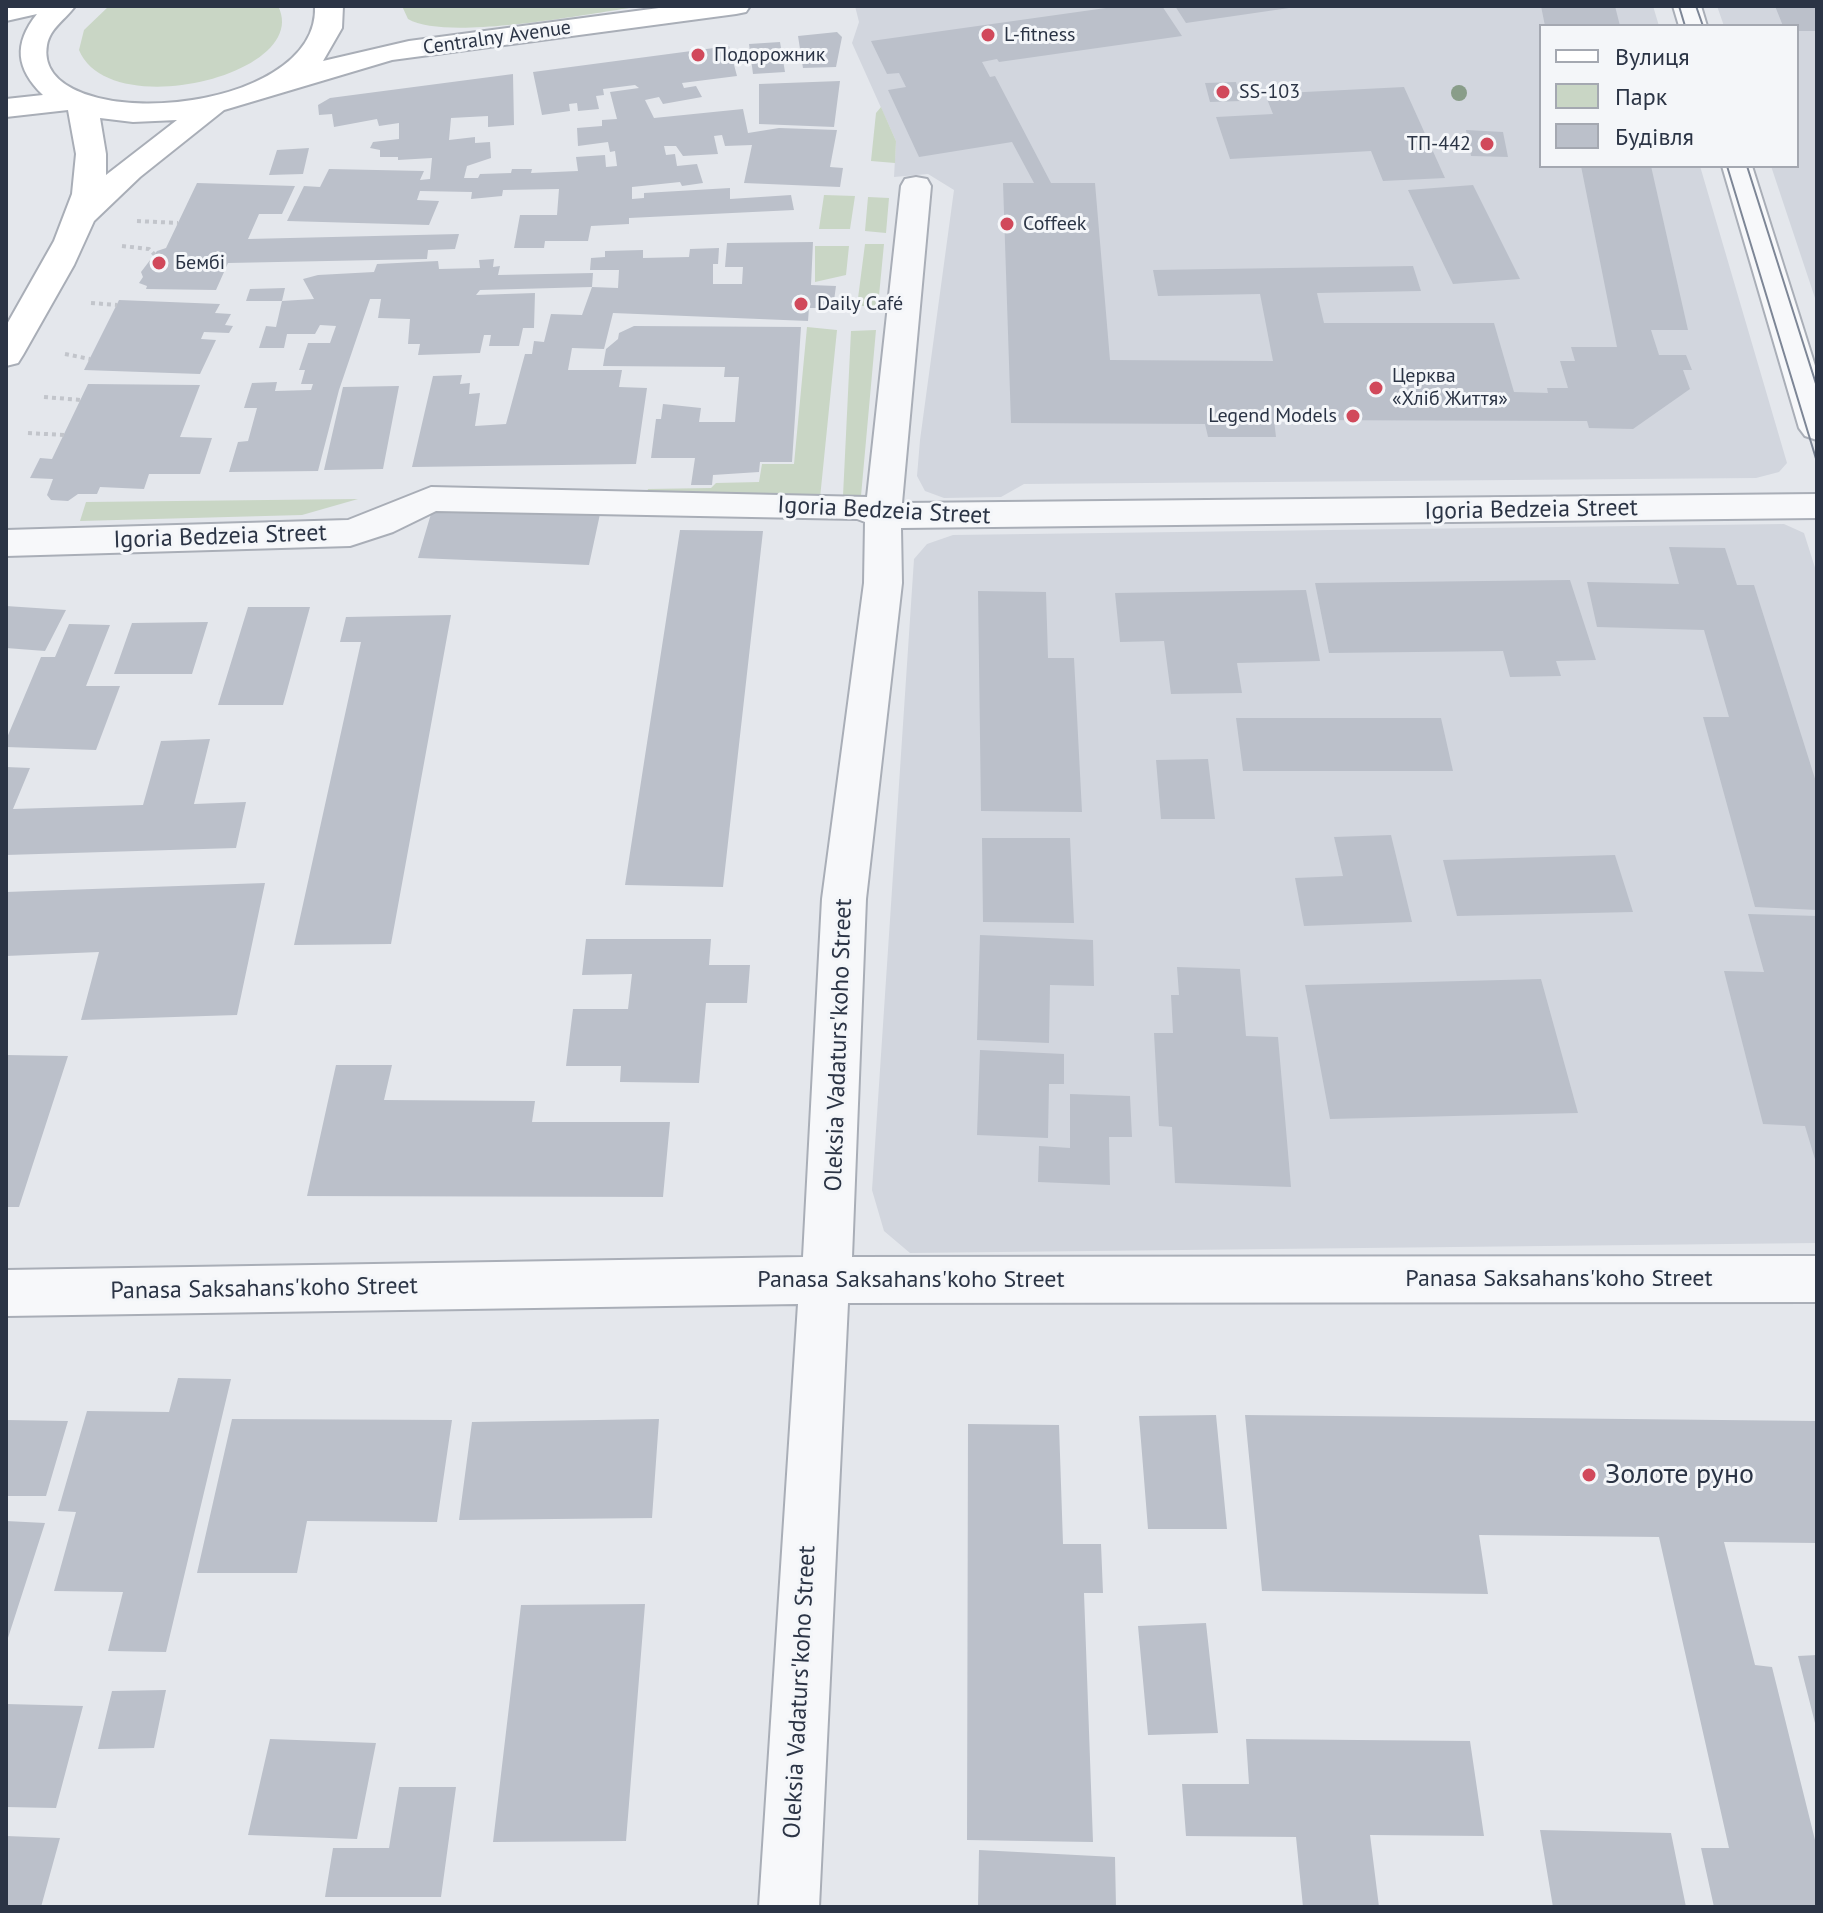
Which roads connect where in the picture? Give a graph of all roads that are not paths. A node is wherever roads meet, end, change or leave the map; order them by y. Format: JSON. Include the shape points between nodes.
{"nodes":[{"id":1,"x":35,"y":6,"type":"edge"},
{"id":2,"x":61,"y":6,"type":"edge"},
{"id":3,"x":329,"y":6,"type":"edge"},
{"id":4,"x":736,"y":6,"type":"edge"},
{"id":5,"x":6,"y":13,"type":"edge"},
{"id":6,"x":263,"y":89,"type":"junction"},
{"id":7,"x":77,"y":102,"type":"junction"},
{"id":8,"x":218,"y":104,"type":"junction"},
{"id":9,"x":6,"y":108,"type":"edge"},
{"id":10,"x":1738,"y":168,"type":"edge"},
{"id":11,"x":916,"y":186,"type":"dead end"},
{"id":12,"x":82,"y":215,"type":"junction"},
{"id":13,"x":6,"y":355,"type":"edge"},
{"id":14,"x":1817,"y":428,"type":"edge"},
{"id":15,"x":1817,"y":506,"type":"edge"},
{"id":16,"x":883,"y":515,"type":"junction"},
{"id":17,"x":6,"y":543,"type":"edge"},
{"id":18,"x":1817,"y":1279,"type":"edge"},
{"id":19,"x":826,"y":1280,"type":"junction"},
{"id":20,"x":6,"y":1293,"type":"edge"},
{"id":21,"x":789,"y":1907,"type":"edge"}],
"edges":[{"from":1,"to":5,"type":"main road"},
{"from":2,"to":7,"type":"main road","via":[[35,37],[32,56],[44,81]]},
{"from":3,"to":6,"type":"main road","via":[[331,19],[319,49]]},
{"from":4,"to":6,"type":"main road","name":"Centralny Avenue","via":[[380,54]]},
{"from":6,"to":8,"type":"main road"},
{"from":7,"to":8,"type":"main road","via":[[145,113]]},
{"from":7,"to":9,"type":"main road"},
{"from":7,"to":12,"type":"main road","via":[[91,146]]},
{"from":8,"to":12,"type":"main road","via":[[147,154]]},
{"from":10,"to":14,"type":"street"},
{"from":11,"to":16,"type":"street","name":"Oleksia Vadaturs'koho Street"},
{"from":12,"to":13,"type":"main road"},
{"from":15,"to":16,"type":"street","name":"Igoria Bedzeia Street"},
{"from":16,"to":17,"type":"street","name":"Igoria Bedzeia Street","via":[[859,507],[431,499],[350,533]]},
{"from":16,"to":19,"type":"street","name":"Oleksia Vadaturs'koho Street","via":[[883,583],[844,899]]},
{"from":18,"to":19,"type":"street","name":"Panasa Saksahans'koho Street"},
{"from":19,"to":20,"type":"street","name":"Panasa Saksahans'koho Street"},
{"from":19,"to":21,"type":"street","name":"Oleksia Vadaturs'koho Street"}]}
